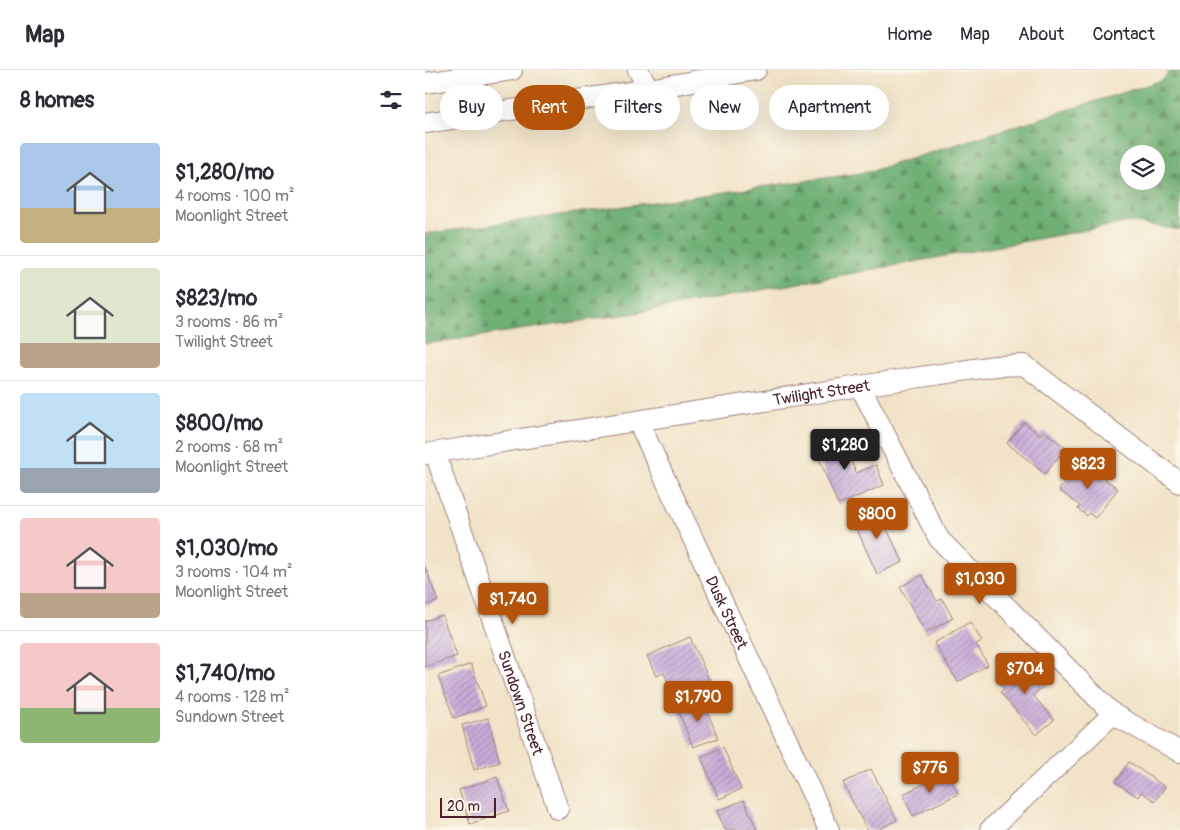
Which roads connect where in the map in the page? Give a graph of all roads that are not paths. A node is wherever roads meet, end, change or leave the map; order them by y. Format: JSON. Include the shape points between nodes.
{"nodes":[{"id":1,"x":512,"y":70,"type":"edge"},
{"id":2,"x":638,"y":70,"type":"edge"},
{"id":3,"x":757,"y":70,"type":"edge"},
{"id":4,"x":425,"y":83,"type":"edge"},
{"id":5,"x":647,"y":85,"type":"edge"},
{"id":6,"x":672,"y":85,"type":"edge"},
{"id":7,"x":595,"y":97,"type":"edge"},
{"id":8,"x":425,"y":123,"type":"edge"},
{"id":9,"x":860,"y":386,"type":"junction"},
{"id":10,"x":638,"y":421,"type":"junction"},
{"id":11,"x":430,"y":453,"type":"edge"},
{"id":12,"x":1180,"y":483,"type":"edge"},
{"id":13,"x":1113,"y":714,"type":"junction"},
{"id":14,"x":1180,"y":752,"type":"edge"},
{"id":15,"x":559,"y":809,"type":"dead end"},
{"id":16,"x":829,"y":830,"type":"edge"},
{"id":17,"x":990,"y":830,"type":"edge"}],
"edges":[{"from":1,"to":4,"type":"street"},
{"from":2,"to":5,"type":"street"},
{"from":3,"to":6,"type":"street"},
{"from":7,"to":8,"type":"street"},
{"from":9,"to":10,"type":"street","name":"Twilight Street"},
{"from":9,"to":12,"type":"street","name":"Twilight Street","via":[[995,366],[1024,365]]},
{"from":9,"to":13,"type":"street","via":[[939,539]]},
{"from":10,"to":11,"type":"street","name":"Twilight Street"},
{"from":10,"to":16,"type":"street","name":"Dusk Street"},
{"from":11,"to":15,"type":"street","name":"Sundown Street"},
{"from":13,"to":14,"type":"street"},
{"from":13,"to":17,"type":"street"}]}
